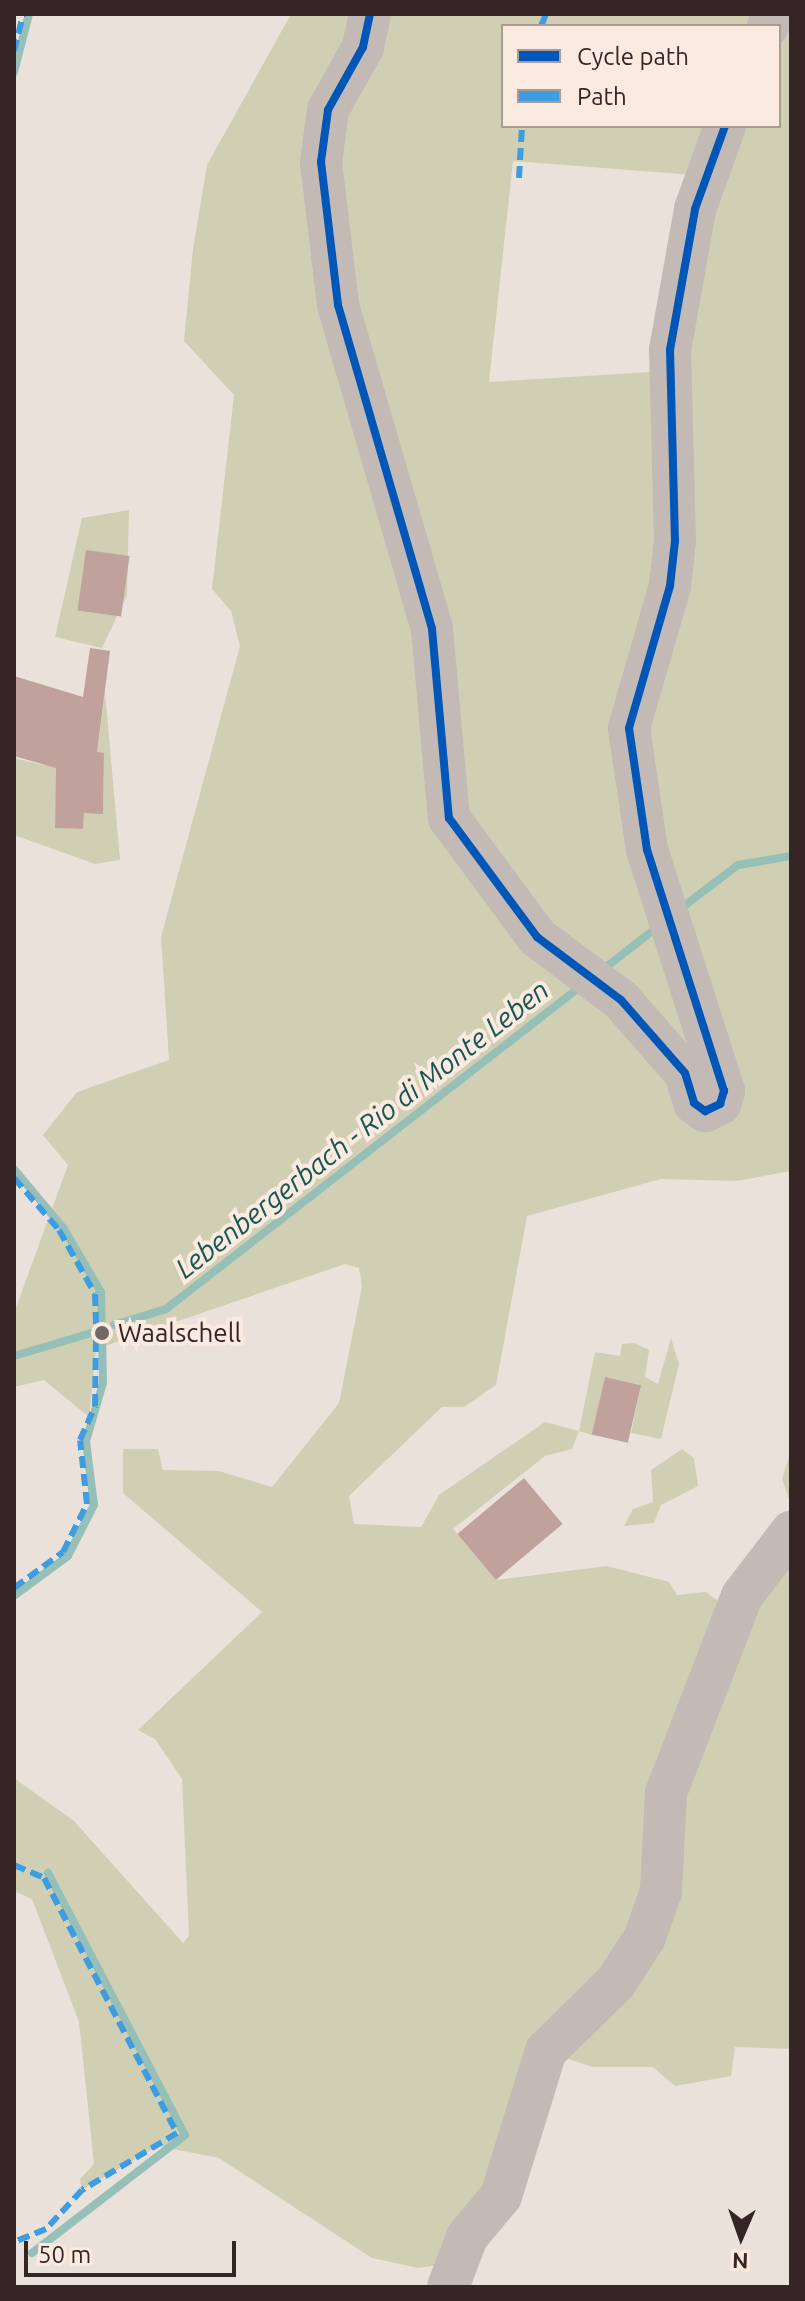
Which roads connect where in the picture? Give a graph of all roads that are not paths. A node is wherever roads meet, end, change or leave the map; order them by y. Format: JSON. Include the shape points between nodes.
{"nodes":[{"id":1,"x":370,"y":14,"type":"edge"},
{"id":2,"x":724,"y":128,"type":"edge"},
{"id":3,"x":791,"y":1532,"type":"edge"},
{"id":4,"x":448,"y":2287,"type":"edge"}],
"edges":[{"from":1,"to":2,"type":"street","via":[[363,47],[328,110],[321,162],[338,305],[432,629],[449,818],[537,937],[621,1000],[685,1073],[694,1103],[705,1111],[720,1104],[724,1091],[647,850],[629,728],[673,556],[670,350],[695,209]]},
{"from":3,"to":4,"type":"street","via":[[742,1596],[666,1793],[661,1891],[645,1937],[616,1982],[546,2051],[501,2196],[467,2237]]}]}
